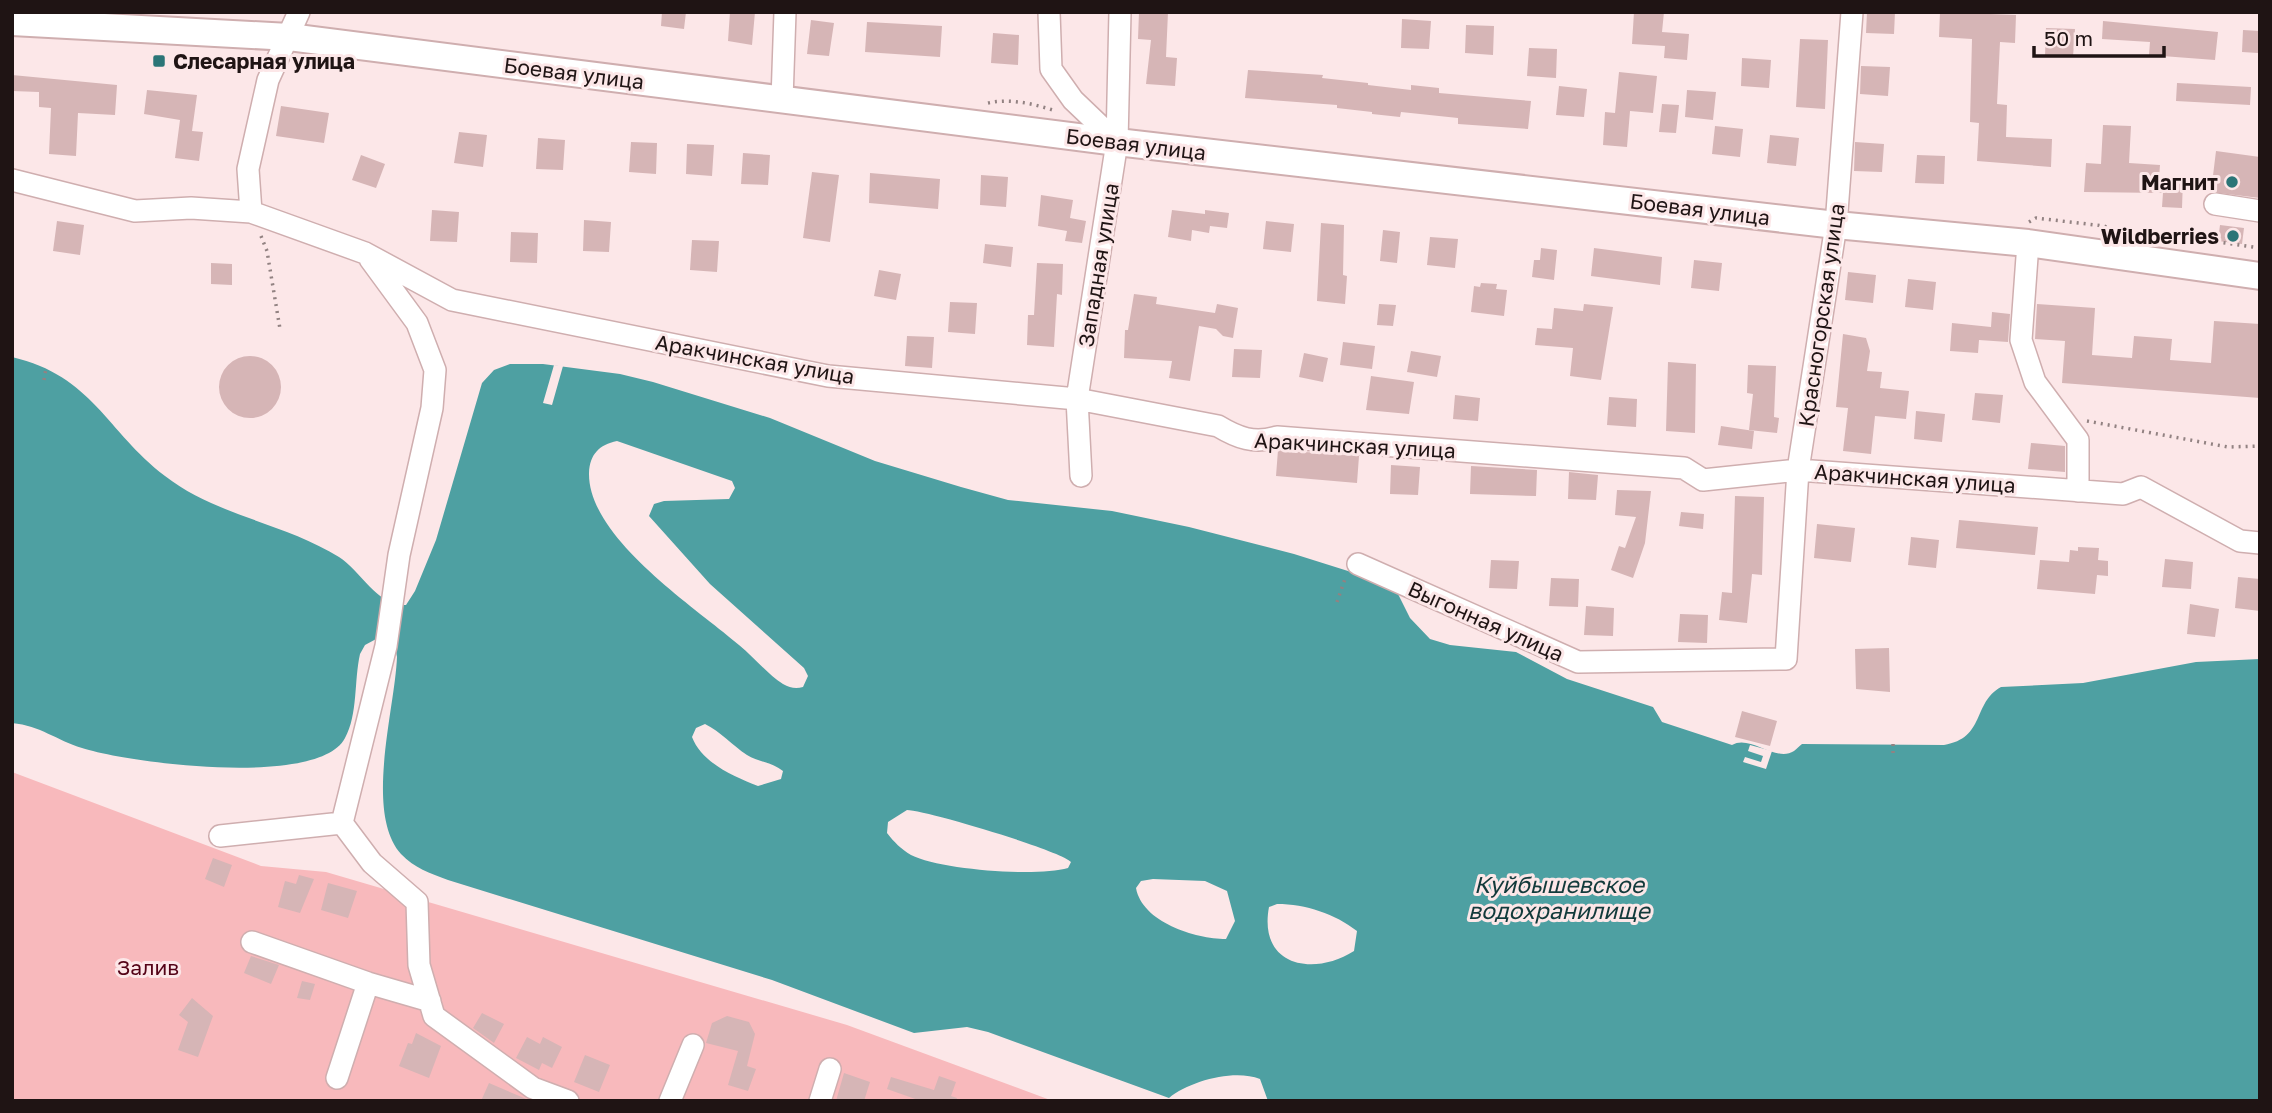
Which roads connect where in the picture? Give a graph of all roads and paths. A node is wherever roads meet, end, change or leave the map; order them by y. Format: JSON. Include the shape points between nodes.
{"nodes":[{"id":1,"x":299,"y":12,"type":"edge"},
{"id":2,"x":785,"y":12,"type":"edge"},
{"id":3,"x":1049,"y":12,"type":"edge"},
{"id":4,"x":1120,"y":12,"type":"edge"},
{"id":5,"x":1852,"y":12,"type":"edge"},
{"id":6,"x":12,"y":22,"type":"edge"},
{"id":7,"x":289,"y":37,"type":"junction"},
{"id":8,"x":782,"y":100,"type":"junction"},
{"id":9,"x":1117,"y":142,"type":"junction"},
{"id":10,"x":12,"y":180,"type":"edge"},
{"id":11,"x":2216,"y":204,"type":"dead end"},
{"id":12,"x":2260,"y":211,"type":"edge"},
{"id":13,"x":251,"y":212,"type":"junction"},
{"id":14,"x":1836,"y":225,"type":"junction"},
{"id":15,"x":2028,"y":243,"type":"junction"},
{"id":16,"x":365,"y":253,"type":"junction"},
{"id":17,"x":2260,"y":276,"type":"edge"},
{"id":18,"x":280,"y":329,"type":"dead end"},
{"id":19,"x":46,"y":368,"type":"dead end"},
{"id":20,"x":44,"y":380,"type":"dead end"},
{"id":21,"x":1077,"y":399,"type":"junction"},
{"id":22,"x":2060,"y":416,"type":"junction"},
{"id":23,"x":2260,"y":446,"type":"edge"},
{"id":24,"x":1798,"y":470,"type":"junction"},
{"id":25,"x":1081,"y":476,"type":"dead end"},
{"id":26,"x":2078,"y":491,"type":"junction"},
{"id":27,"x":2260,"y":543,"type":"edge"},
{"id":28,"x":1353,"y":568,"type":"joint"},
{"id":29,"x":1337,"y":602,"type":"dead end"},
{"id":30,"x":1786,"y":659,"type":"joint"},
{"id":31,"x":1893,"y":744,"type":"dead end"},
{"id":32,"x":1893,"y":753,"type":"dead end"},
{"id":33,"x":342,"y":822,"type":"junction"},
{"id":34,"x":220,"y":836,"type":"dead end"},
{"id":35,"x":252,"y":942,"type":"dead end"},
{"id":36,"x":368,"y":983,"type":"junction"},
{"id":37,"x":430,"y":1001,"type":"junction"},
{"id":38,"x":693,"y":1045,"type":"dead end"},
{"id":39,"x":830,"y":1069,"type":"dead end"},
{"id":40,"x":337,"y":1078,"type":"dead end"},
{"id":41,"x":568,"y":1101,"type":"edge"},
{"id":42,"x":670,"y":1101,"type":"edge"},
{"id":43,"x":820,"y":1101,"type":"edge"}],
"edges":[{"from":1,"to":7,"type":"street"},
{"from":2,"to":8,"type":"street"},
{"from":3,"to":9,"type":"street","via":[[1051,69],[1073,100]]},
{"from":4,"to":9,"type":"street","name":"Западная улица"},
{"from":5,"to":14,"type":"street","name":"Красногорская улица"},
{"from":6,"to":7,"type":"main road","name":"Боевая улица"},
{"from":7,"to":8,"type":"main road","name":"Боевая улица"},
{"from":7,"to":13,"type":"street","via":[[268,80],[248,169]]},
{"from":8,"to":9,"type":"main road","name":"Боевая улица"},
{"from":9,"to":14,"type":"main road","name":"Боевая улица"},
{"from":9,"to":21,"type":"street","name":"Западная улица"},
{"from":10,"to":13,"type":"street","name":"Аракчинская улица","via":[[135,211]]},
{"from":11,"to":12,"type":"street"},
{"from":13,"to":16,"type":"street","name":"Аракчинская улица"},
{"from":13,"to":18,"type":"path","via":[[267,251]]},
{"from":14,"to":15,"type":"main road","name":"Боевая улица"},
{"from":14,"to":24,"type":"street","name":"Красногорская улица"},
{"from":15,"to":17,"type":"main road","name":"Боевая улица"},
{"from":15,"to":22,"type":"street","via":[[2021,340],[2035,382]]},
{"from":16,"to":21,"type":"street","name":"Аракчинская улица","via":[[452,300],[828,376]]},
{"from":16,"to":33,"type":"street","via":[[417,323],[435,370],[432,408],[399,555],[386,646]]},
{"from":19,"to":20,"type":"path"},
{"from":21,"to":24,"type":"street","name":"Аракчинская улица","via":[[1218,426],[1236,437],[1260,442],[1277,437],[1684,468],[1703,480]]},
{"from":21,"to":25,"type":"street","name":"Западная улица"},
{"from":22,"to":23,"type":"path","via":[[2228,447]]},
{"from":22,"to":26,"type":"street","via":[[2078,440]]},
{"from":24,"to":26,"type":"street","name":"Аракчинская улица"},
{"from":24,"to":30,"type":"street","name":"Красногорская улица"},
{"from":26,"to":27,"type":"street","name":"Аракчинская улица","via":[[2123,494],[2141,486],[2240,541]]},
{"from":28,"to":29,"type":"path"},
{"from":28,"to":30,"type":"street","name":"Выгонная улица","via":[[1578,662]]},
{"from":31,"to":32,"type":"path"},
{"from":33,"to":34,"type":"street"},
{"from":33,"to":37,"type":"street","via":[[372,863],[417,902],[419,965]]},
{"from":35,"to":36,"type":"street"},
{"from":36,"to":37,"type":"street"},
{"from":36,"to":40,"type":"street"},
{"from":37,"to":41,"type":"street","via":[[434,1016],[533,1088]]},
{"from":38,"to":42,"type":"street"},
{"from":39,"to":43,"type":"street"}]}
